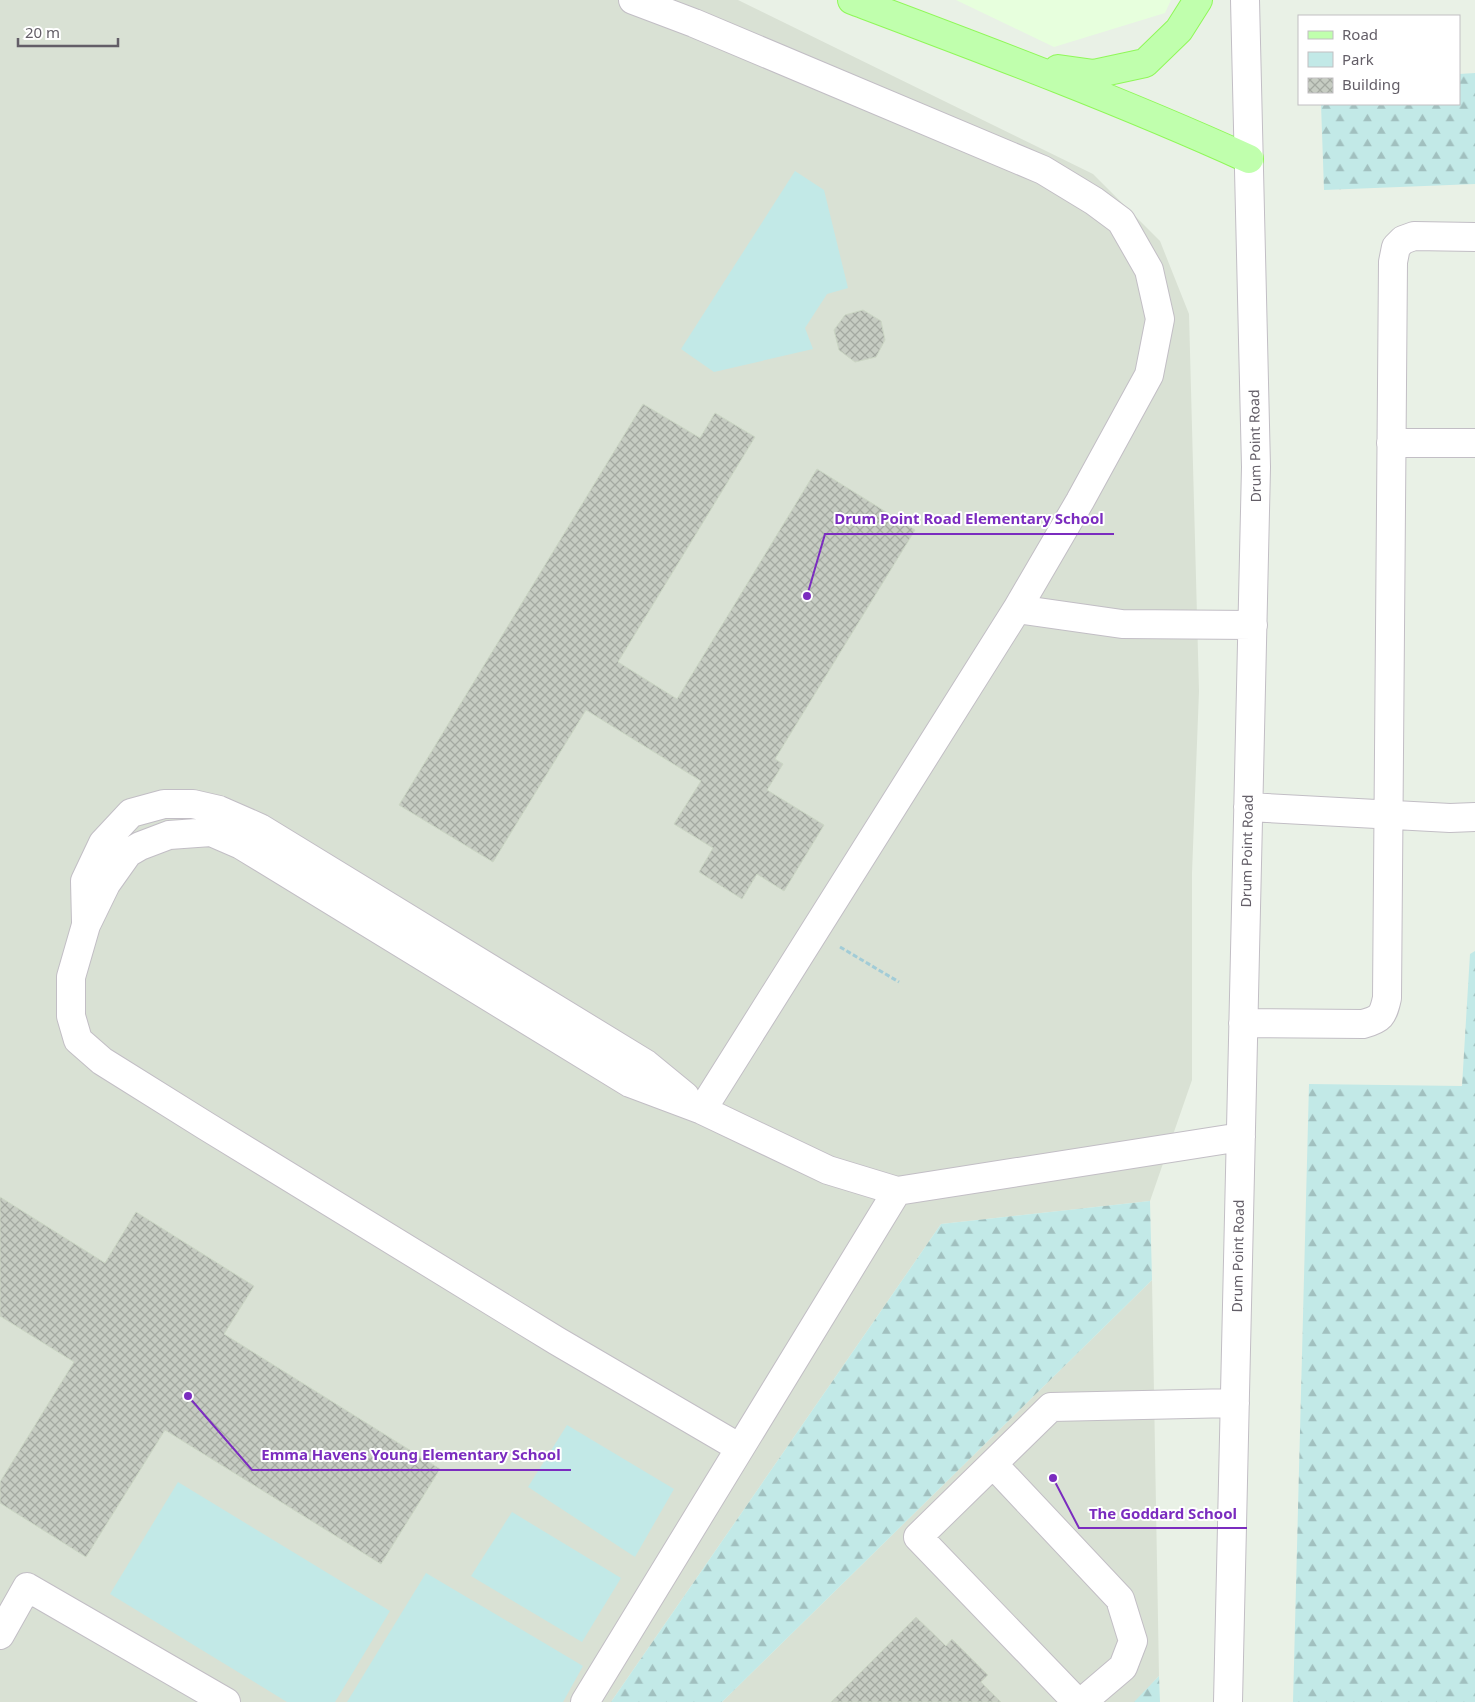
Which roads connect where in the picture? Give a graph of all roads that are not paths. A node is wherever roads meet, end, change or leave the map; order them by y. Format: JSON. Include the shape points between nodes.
{"nodes":[{"id":1,"x":633,"y":0,"type":"edge"},
{"id":2,"x":852,"y":0,"type":"edge"},
{"id":3,"x":1198,"y":0,"type":"edge"},
{"id":4,"x":1245,"y":0,"type":"edge"},
{"id":5,"x":1022,"y":64,"type":"junction"},
{"id":6,"x":1249,"y":159,"type":"junction"},
{"id":7,"x":1475,"y":237,"type":"edge"},
{"id":8,"x":1391,"y":443,"type":"junction"},
{"id":9,"x":1475,"y":444,"type":"edge"},
{"id":10,"x":1017,"y":609,"type":"junction"},
{"id":11,"x":1253,"y":625,"type":"junction"},
{"id":12,"x":1248,"y":807,"type":"junction"},
{"id":13,"x":1388,"y":815,"type":"junction"},
{"id":14,"x":1475,"y":817,"type":"edge"},
{"id":15,"x":1243,"y":1023,"type":"junction"},
{"id":16,"x":702,"y":1110,"type":"junction"},
{"id":17,"x":1241,"y":1137,"type":"junction"},
{"id":18,"x":897,"y":1191,"type":"junction"},
{"id":19,"x":1235,"y":1403,"type":"junction"},
{"id":20,"x":740,"y":1448,"type":"junction"},
{"id":21,"x":993,"y":1464,"type":"junction"},
{"id":22,"x":0,"y":1635,"type":"edge"},
{"id":23,"x":226,"y":1702,"type":"edge"},
{"id":24,"x":585,"y":1702,"type":"edge"},
{"id":25,"x":1077,"y":1702,"type":"edge"},
{"id":26,"x":1082,"y":1702,"type":"edge"},
{"id":27,"x":1228,"y":1702,"type":"edge"}],
"edges":[{"from":1,"to":10,"type":"street","via":[[1043,170],[1122,221],[1149,270],[1160,319],[1149,375]]},
{"from":2,"to":5,"type":"main road"},
{"from":3,"to":5,"type":"main road","via":[[1179,30],[1145,62],[1094,74]]},
{"from":4,"to":6,"type":"street","name":"Drum Point Road"},
{"from":5,"to":6,"type":"main road"},
{"from":6,"to":11,"type":"street","name":"Drum Point Road","via":[[1256,467]]},
{"from":7,"to":8,"type":"street","via":[[1414,236],[1396,248],[1393,262]]},
{"from":8,"to":9,"type":"street"},
{"from":8,"to":13,"type":"street"},
{"from":10,"to":11,"type":"street","via":[[1122,624]]},
{"from":10,"to":16,"type":"street"},
{"from":11,"to":12,"type":"street","name":"Drum Point Road"},
{"from":12,"to":13,"type":"street"},
{"from":12,"to":15,"type":"street","name":"Drum Point Road"},
{"from":13,"to":14,"type":"street"},
{"from":13,"to":15,"type":"street","via":[[1387,998],[1383,1013],[1376,1020],[1363,1024]]},
{"from":15,"to":17,"type":"street","name":"Drum Point Road"},
{"from":16,"to":18,"type":"street","via":[[828,1170]]},
{"from":16,"to":20,"type":"street","via":[[646,1064],[343,893],[260,828],[219,810],[193,804],[164,804],[131,813],[103,843],[84,882],[86,925],[71,977],[71,1016],[78,1040],[102,1061],[557,1341]]},
{"from":17,"to":18,"type":"street"},
{"from":17,"to":19,"type":"street","name":"Drum Point Road"},
{"from":18,"to":20,"type":"street"},
{"from":19,"to":21,"type":"street","via":[[1051,1407]]},
{"from":19,"to":27,"type":"street","name":"Drum Point Road"},
{"from":20,"to":24,"type":"street"},
{"from":21,"to":25,"type":"street","via":[[918,1537]]},
{"from":21,"to":26,"type":"street","via":[[1120,1599],[1133,1640],[1123,1667]]},
{"from":22,"to":23,"type":"street","via":[[28,1587]]}]}
